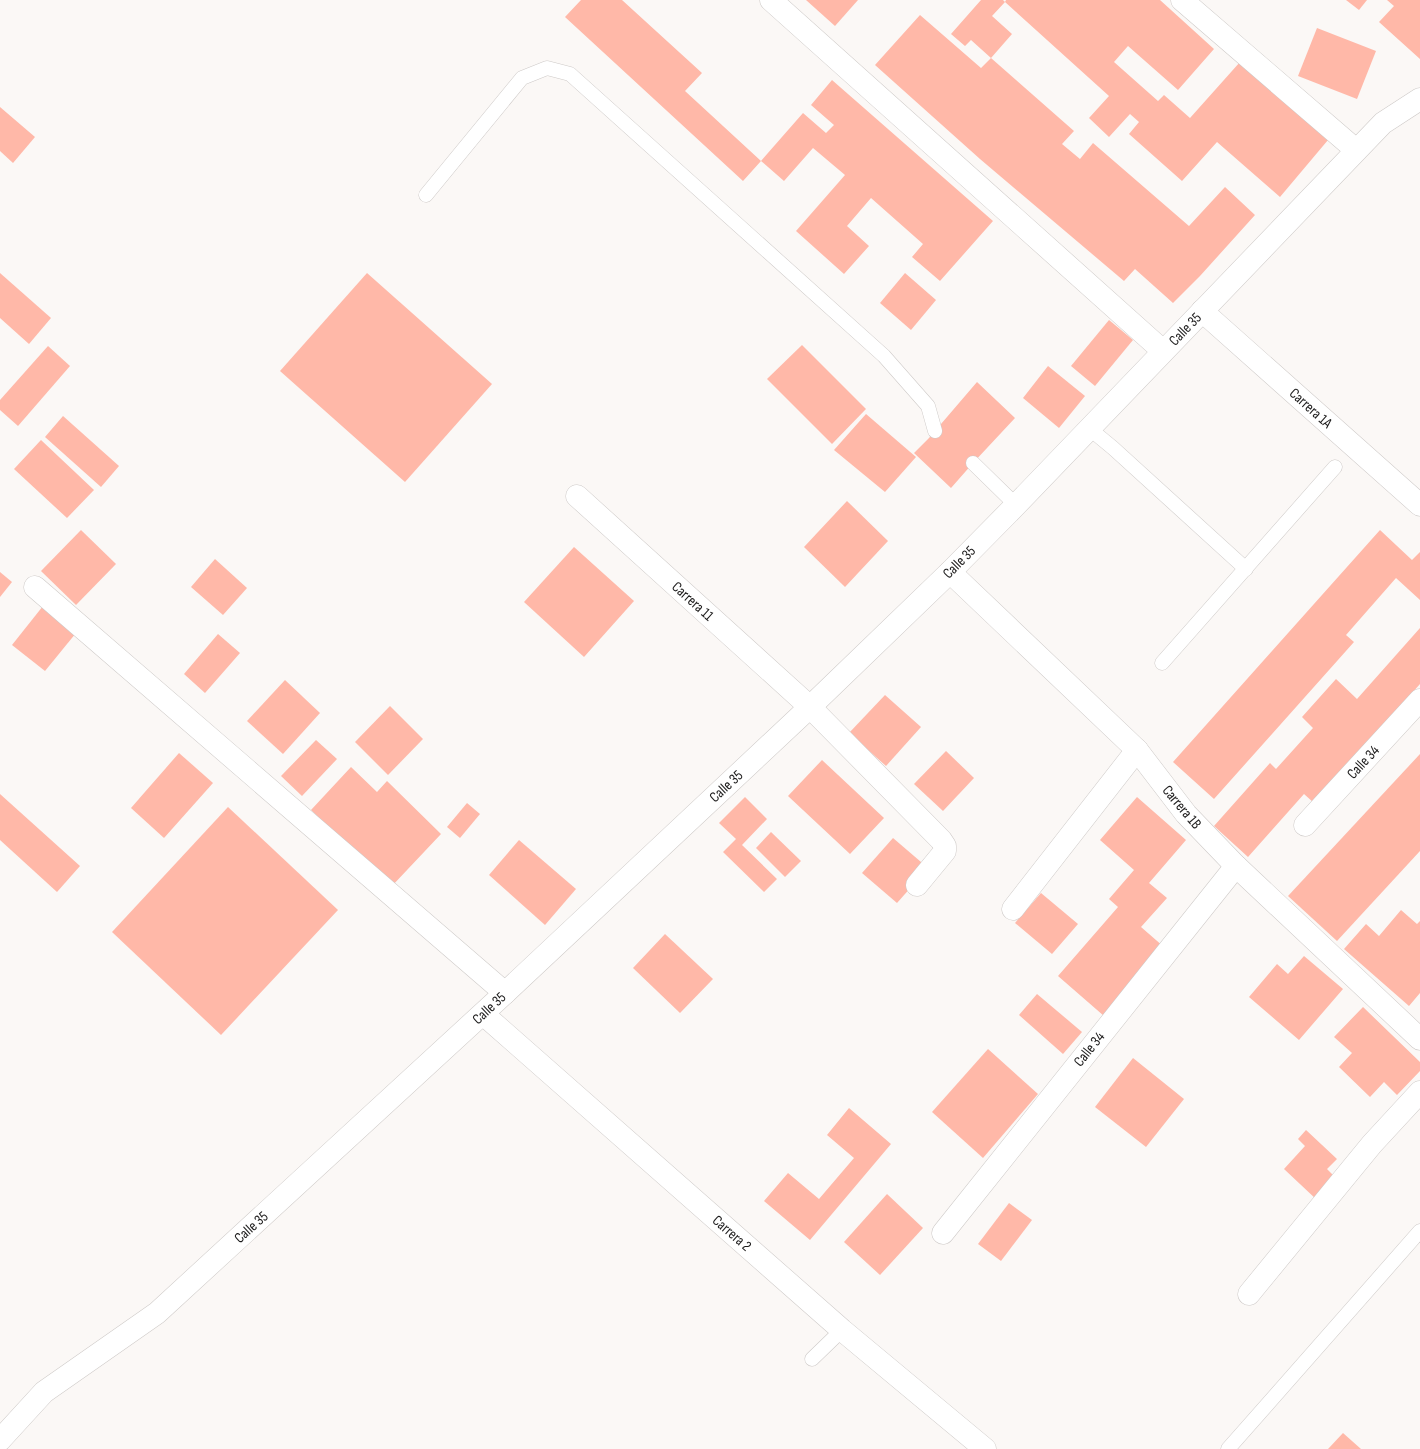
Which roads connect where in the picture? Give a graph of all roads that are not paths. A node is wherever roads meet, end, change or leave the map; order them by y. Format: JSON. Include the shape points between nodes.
{"nodes":[{"id":1,"x":771,"y":0,"type":"edge"},
{"id":2,"x":1182,"y":0,"type":"edge"},
{"id":3,"x":1420,"y":99,"type":"edge"},
{"id":4,"x":1356,"y":150,"type":"junction"},
{"id":5,"x":426,"y":195,"type":"dead end"},
{"id":6,"x":1202,"y":311,"type":"junction"},
{"id":7,"x":1163,"y":351,"type":"junction"},
{"id":8,"x":1090,"y":429,"type":"junction"},
{"id":9,"x":935,"y":430,"type":"dead end"},
{"id":10,"x":973,"y":463,"type":"dead end"},
{"id":11,"x":1335,"y":467,"type":"dead end"},
{"id":12,"x":576,"y":496,"type":"dead end"},
{"id":13,"x":1016,"y":505,"type":"junction"},
{"id":14,"x":1420,"y":505,"type":"edge"},
{"id":15,"x":1246,"y":569,"type":"junction"},
{"id":16,"x":950,"y":572,"type":"junction"},
{"id":17,"x":35,"y":587,"type":"dead end"},
{"id":18,"x":1162,"y":663,"type":"dead end"},
{"id":19,"x":1420,"y":700,"type":"edge"},
{"id":20,"x":810,"y":707,"type":"junction"},
{"id":21,"x":1137,"y":750,"type":"junction"},
{"id":22,"x":1305,"y":825,"type":"dead end"},
{"id":23,"x":1236,"y":866,"type":"junction"},
{"id":24,"x":917,"y":885,"type":"dead end"},
{"id":25,"x":1013,"y":909,"type":"dead end"},
{"id":26,"x":505,"y":993,"type":"junction"},
{"id":27,"x":483,"y":1014,"type":"junction"},
{"id":28,"x":1420,"y":1039,"type":"edge"},
{"id":29,"x":1420,"y":1092,"type":"edge"},
{"id":30,"x":1420,"y":1231,"type":"edge"},
{"id":31,"x":943,"y":1233,"type":"dead end"},
{"id":32,"x":1249,"y":1294,"type":"dead end"},
{"id":33,"x":842,"y":1330,"type":"junction"},
{"id":34,"x":812,"y":1359,"type":"dead end"},
{"id":35,"x":0,"y":1440,"type":"edge"},
{"id":36,"x":985,"y":1449,"type":"edge"},
{"id":37,"x":1228,"y":1449,"type":"edge"}],
"edges":[{"from":1,"to":7,"type":"street"},
{"from":2,"to":4,"type":"street"},
{"from":3,"to":4,"type":"street","name":"Calle 35","via":[[1383,122]]},
{"from":4,"to":6,"type":"street","name":"Calle 35"},
{"from":5,"to":9,"type":"lane","via":[[522,78],[547,68],[570,74],[884,356],[928,406]]},
{"from":6,"to":7,"type":"street","name":"Calle 35"},
{"from":6,"to":14,"type":"street","name":"Carrera 1A"},
{"from":7,"to":8,"type":"street","name":"Calle 35"},
{"from":8,"to":13,"type":"street","name":"Calle 35"},
{"from":8,"to":15,"type":"lane"},
{"from":10,"to":13,"type":"lane"},
{"from":11,"to":15,"type":"lane"},
{"from":12,"to":20,"type":"street","name":"Carrera 11"},
{"from":13,"to":16,"type":"street","name":"Calle 35"},
{"from":15,"to":18,"type":"lane"},
{"from":16,"to":20,"type":"street","name":"Calle 35"},
{"from":16,"to":21,"type":"street","name":"Carrera 1B"},
{"from":17,"to":26,"type":"street"},
{"from":19,"to":22,"type":"street","name":"Calle 34"},
{"from":20,"to":24,"type":"street","name":"Carrera 11","via":[[945,846],[945,852]]},
{"from":20,"to":26,"type":"street","name":"Calle 35"},
{"from":21,"to":23,"type":"street","name":"Carrera 1B","via":[[1186,814]]},
{"from":21,"to":25,"type":"street"},
{"from":23,"to":28,"type":"street","name":"Carrera 1B"},
{"from":23,"to":31,"type":"street","name":"Calle 34"},
{"from":26,"to":27,"type":"street","name":"Calle 35"},
{"from":27,"to":33,"type":"street","name":"Carrera 2"},
{"from":27,"to":35,"type":"street","name":"Calle 35","via":[[157,1313],[44,1392]]},
{"from":29,"to":32,"type":"street","via":[[1372,1144]]},
{"from":30,"to":37,"type":"lane"},
{"from":33,"to":34,"type":"lane"},
{"from":33,"to":36,"type":"street","name":"Carrera 2"}]}
